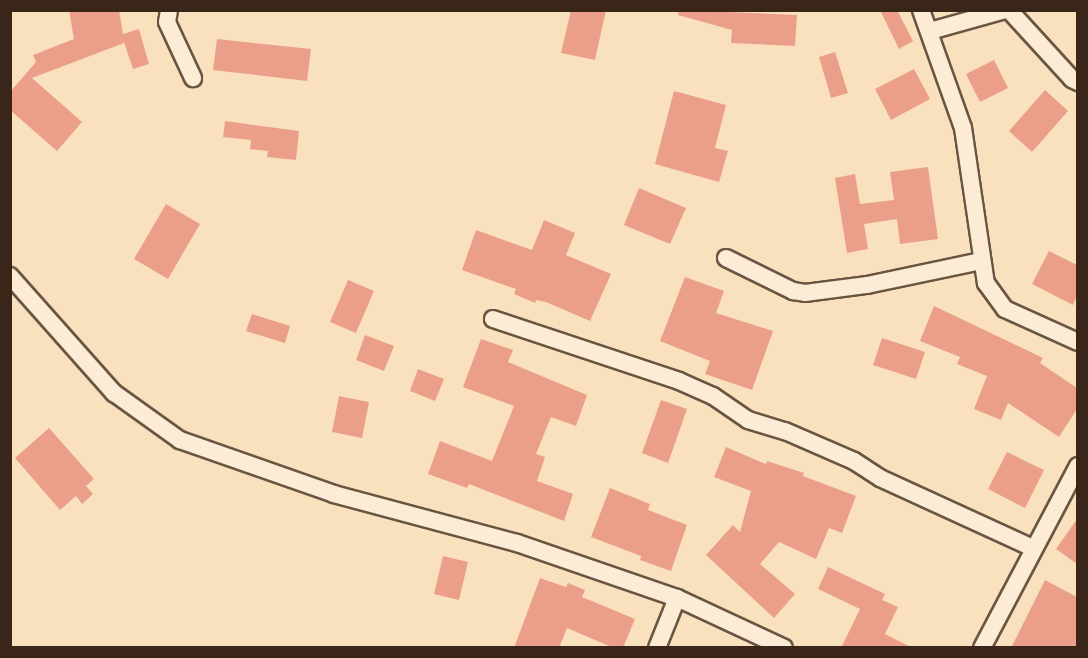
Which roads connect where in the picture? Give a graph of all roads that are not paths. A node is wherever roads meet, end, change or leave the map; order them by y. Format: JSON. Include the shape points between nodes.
{"nodes":[{"id":1,"x":170,"y":10,"type":"edge"},
{"id":2,"x":921,"y":10,"type":"edge"},
{"id":3,"x":1007,"y":10,"type":"edge"},
{"id":4,"x":930,"y":31,"type":"junction"},
{"id":5,"x":193,"y":78,"type":"dead end"},
{"id":6,"x":1077,"y":82,"type":"edge"},
{"id":7,"x":726,"y":258,"type":"dead end"},
{"id":8,"x":981,"y":261,"type":"junction"},
{"id":9,"x":10,"y":276,"type":"edge"},
{"id":10,"x":493,"y":319,"type":"dead end"},
{"id":11,"x":1077,"y":342,"type":"edge"},
{"id":12,"x":1077,"y":466,"type":"edge"},
{"id":13,"x":1033,"y":548,"type":"junction"},
{"id":14,"x":677,"y":598,"type":"junction"},
{"id":15,"x":657,"y":648,"type":"edge"},
{"id":16,"x":784,"y":648,"type":"edge"},
{"id":17,"x":982,"y":648,"type":"edge"}],
"edges":[{"from":1,"to":5,"type":"street","via":[[167,22]]},
{"from":2,"to":4,"type":"street"},
{"from":3,"to":4,"type":"street"},
{"from":3,"to":6,"type":"street"},
{"from":4,"to":8,"type":"street","via":[[963,128]]},
{"from":7,"to":8,"type":"street","via":[[806,293],[867,285]]},
{"from":8,"to":11,"type":"street","via":[[986,283],[1005,309]]},
{"from":9,"to":14,"type":"street","via":[[114,393],[180,440],[334,494],[517,543]]},
{"from":10,"to":13,"type":"street","via":[[679,381],[713,396],[748,420],[786,431],[854,461],[880,478]]},
{"from":12,"to":13,"type":"street"},
{"from":13,"to":17,"type":"street"},
{"from":14,"to":15,"type":"street"},
{"from":14,"to":16,"type":"street"}]}
